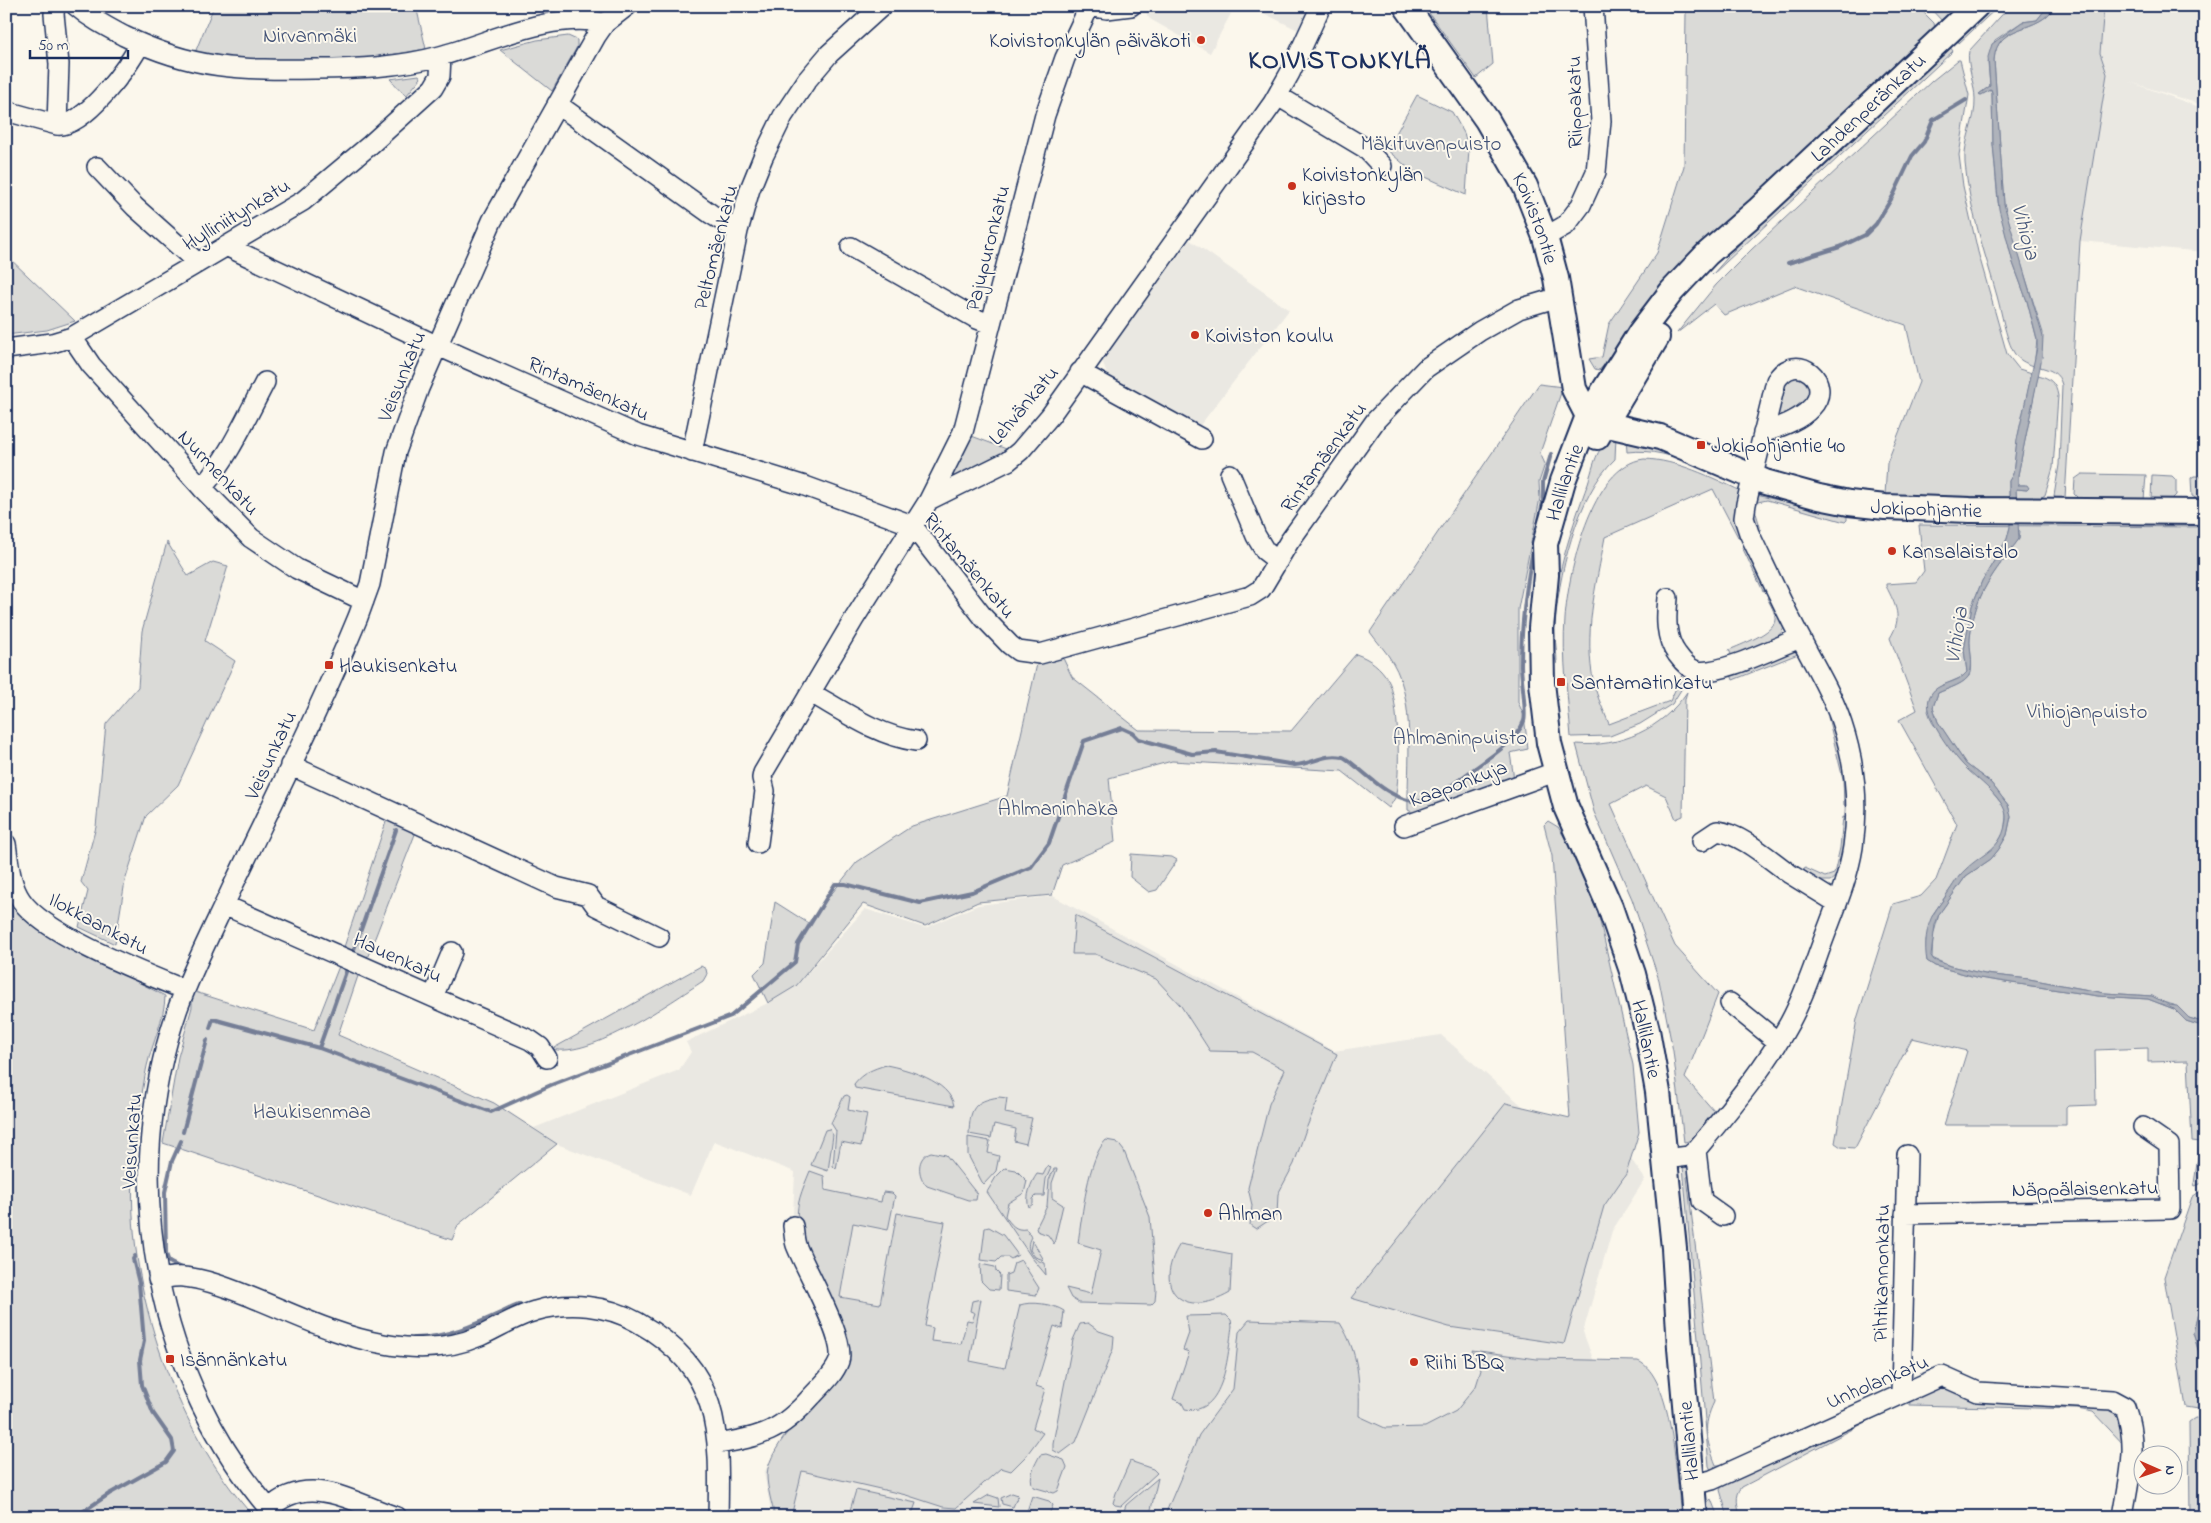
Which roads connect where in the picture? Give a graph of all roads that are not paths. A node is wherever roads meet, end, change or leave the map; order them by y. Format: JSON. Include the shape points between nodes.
{"nodes":[{"id":1,"x":55,"y":6,"type":"edge"},
{"id":2,"x":76,"y":6,"type":"edge"},
{"id":3,"x":627,"y":6,"type":"edge"},
{"id":4,"x":882,"y":6,"type":"edge"},
{"id":5,"x":1131,"y":6,"type":"edge"},
{"id":6,"x":1321,"y":6,"type":"edge"},
{"id":7,"x":1406,"y":6,"type":"edge"},
{"id":8,"x":1594,"y":6,"type":"edge"},
{"id":9,"x":1976,"y":6,"type":"edge"},
{"id":10,"x":1089,"y":7,"type":"edge"},
{"id":11,"x":605,"y":23,"type":"junction"},
{"id":12,"x":140,"y":44,"type":"junction"},
{"id":13,"x":441,"y":56,"type":"junction"},
{"id":14,"x":1278,"y":96,"type":"junction"},
{"id":15,"x":557,"y":104,"type":"junction"},
{"id":16,"x":6,"y":111,"type":"edge"},
{"id":17,"x":57,"y":125,"type":"junction"},
{"id":18,"x":1382,"y":166,"type":"dead end"},
{"id":19,"x":97,"y":167,"type":"dead end"},
{"id":20,"x":738,"y":231,"type":"junction"},
{"id":21,"x":1545,"y":237,"type":"junction"},
{"id":22,"x":226,"y":246,"type":"junction"},
{"id":23,"x":851,"y":247,"type":"dead end"},
{"id":24,"x":198,"y":263,"type":"junction"},
{"id":25,"x":1559,"y":297,"type":"junction"},
{"id":26,"x":990,"y":324,"type":"junction"},
{"id":27,"x":72,"y":337,"type":"junction"},
{"id":28,"x":438,"y":346,"type":"junction"},
{"id":29,"x":6,"y":349,"type":"edge"},
{"id":30,"x":1080,"y":372,"type":"junction"},
{"id":31,"x":265,"y":382,"type":"dead end"},
{"id":32,"x":1602,"y":410,"type":"junction"},
{"id":33,"x":1764,"y":434,"type":"dead end"},
{"id":34,"x":1202,"y":439,"type":"dead end"},
{"id":35,"x":692,"y":452,"type":"junction"},
{"id":36,"x":1230,"y":474,"type":"dead end"},
{"id":37,"x":1752,"y":478,"type":"junction"},
{"id":38,"x":202,"y":488,"type":"junction"},
{"id":39,"x":929,"y":500,"type":"junction"},
{"id":40,"x":2205,"y":512,"type":"edge"},
{"id":41,"x":912,"y":525,"type":"junction"},
{"id":42,"x":1278,"y":561,"type":"junction"},
{"id":43,"x":1668,"y":598,"type":"dead end"},
{"id":44,"x":364,"y":602,"type":"junction"},
{"id":45,"x":1800,"y":638,"type":"junction"},
{"id":46,"x":811,"y":693,"type":"junction"},
{"id":47,"x":916,"y":742,"type":"dead end"},
{"id":48,"x":290,"y":765,"type":"junction"},
{"id":49,"x":1555,"y":772,"type":"junction"},
{"id":50,"x":1404,"y":826,"type":"dead end"},
{"id":51,"x":1702,"y":840,"type":"dead end"},
{"id":52,"x":758,"y":843,"type":"dead end"},
{"id":53,"x":6,"y":844,"type":"edge"},
{"id":54,"x":1836,"y":903,"type":"junction"},
{"id":55,"x":224,"y":905,"type":"junction"},
{"id":56,"x":658,"y":937,"type":"dead end"},
{"id":57,"x":452,"y":952,"type":"dead end"},
{"id":58,"x":185,"y":990,"type":"junction"},
{"id":59,"x":433,"y":997,"type":"junction"},
{"id":60,"x":1730,"y":1003,"type":"dead end"},
{"id":61,"x":1778,"y":1042,"type":"junction"},
{"id":62,"x":547,"y":1058,"type":"dead end"},
{"id":63,"x":2143,"y":1126,"type":"dead end"},
{"id":64,"x":1696,"y":1150,"type":"junction"},
{"id":65,"x":1907,"y":1155,"type":"dead end"},
{"id":66,"x":1665,"y":1159,"type":"junction"},
{"id":67,"x":1905,"y":1214,"type":"junction"},
{"id":68,"x":1723,"y":1216,"type":"dead end"},
{"id":69,"x":793,"y":1226,"type":"dead end"},
{"id":70,"x":158,"y":1279,"type":"junction"},
{"id":71,"x":1901,"y":1393,"type":"junction"},
{"id":72,"x":718,"y":1444,"type":"junction"},
{"id":73,"x":1692,"y":1485,"type":"junction"},
{"id":74,"x":272,"y":1513,"type":"edge"},
{"id":75,"x":397,"y":1517,"type":"edge"},
{"id":76,"x":718,"y":1517,"type":"edge"},
{"id":77,"x":1695,"y":1517,"type":"edge"},
{"id":78,"x":2123,"y":1517,"type":"edge"}],
"edges":[{"from":1,"to":17,"type":"street","via":[[59,64]]},
{"from":2,"to":12,"type":"street","via":[[96,22]]},
{"from":3,"to":11,"type":"street"},
{"from":4,"to":20,"type":"street","name":"Peltomäenkatu","via":[[829,54],[796,96],[763,157]]},
{"from":5,"to":10,"type":"street","via":[[1112,9]]},
{"from":6,"to":14,"type":"street","name":"Lehvänkatu"},
{"from":7,"to":21,"type":"main road","name":"Koivistontie","via":[[1492,128],[1525,186]]},
{"from":8,"to":21,"type":"street","name":"Riippakatu","via":[[1601,121],[1596,172],[1581,205],[1566,225]]},
{"from":9,"to":32,"type":"main road","name":"Lahdenperänkatu","via":[[1707,254],[1672,291],[1640,333]]},
{"from":10,"to":26,"type":"street","name":"Pajupuronkatu","via":[[1065,58],[1045,115]]},
{"from":11,"to":13,"type":"street","via":[[587,20],[547,24]]},
{"from":11,"to":15,"type":"street","name":"Veisunkatu"},
{"from":12,"to":13,"type":"street","via":[[191,62],[239,69],[362,68]]},
{"from":12,"to":17,"type":"street","via":[[134,58],[108,90],[74,122]]},
{"from":13,"to":22,"type":"street","name":"Hylliniitynkatu","via":[[440,76],[433,88],[394,124],[303,200]]},
{"from":14,"to":18,"type":"street","via":[[1366,148]]},
{"from":14,"to":30,"type":"street","name":"Lehvänkatu"},
{"from":15,"to":20,"type":"street"},
{"from":15,"to":28,"type":"street","name":"Veisunkatu","via":[[492,221]]},
{"from":16,"to":17,"type":"street"},
{"from":19,"to":24,"type":"street","via":[[135,207]]},
{"from":20,"to":35,"type":"street","name":"Peltomäenkatu"},
{"from":21,"to":25,"type":"main road","name":"Koivistontie"},
{"from":22,"to":24,"type":"street","name":"Hylliniitynkatu"},
{"from":22,"to":28,"type":"street","name":"Rintamäenkatu"},
{"from":23,"to":26,"type":"street"},
{"from":24,"to":27,"type":"street","name":"Hylliniitynkatu"},
{"from":25,"to":32,"type":"main road","name":"Koivistontie","via":[[1574,389]]},
{"from":25,"to":42,"type":"street","name":"Rintamäenkatu","via":[[1519,309],[1426,368],[1376,420]]},
{"from":26,"to":39,"type":"street","name":"Pajupuronkatu","via":[[963,432]]},
{"from":27,"to":29,"type":"street","name":"Hylliniitynkatu"},
{"from":27,"to":38,"type":"street","name":"Nurmenkatu","via":[[91,365]]},
{"from":28,"to":35,"type":"street","name":"Rintamäenkatu","via":[[638,435]]},
{"from":28,"to":44,"type":"street","name":"Veisunkatu","via":[[407,417],[396,452]]},
{"from":30,"to":34,"type":"street"},
{"from":30,"to":39,"type":"street","name":"Lehvänkatu","via":[[1050,416],[1008,462]]},
{"from":31,"to":38,"type":"street","via":[[226,455]]},
{"from":32,"to":37,"type":"main road","name":"Jokipohjantie"},
{"from":32,"to":49,"type":"main road","name":"Hallilantie","via":[[1563,480],[1545,544],[1542,683]]},
{"from":33,"to":37,"type":"street"},
{"from":35,"to":41,"type":"street","name":"Rintamäenkatu","via":[[805,486]]},
{"from":36,"to":42,"type":"street","via":[[1256,536],[1265,551]]},
{"from":37,"to":40,"type":"main road","name":"Jokipohjantie","via":[[1819,498],[1885,508]]},
{"from":37,"to":45,"type":"street","via":[[1744,513],[1745,523]]},
{"from":38,"to":44,"type":"street","name":"Nurmenkatu","via":[[241,529],[272,554]]},
{"from":39,"to":41,"type":"street"},
{"from":41,"to":42,"type":"street","name":"Rintamäenkatu","via":[[984,618],[1018,651],[1033,654],[1069,647],[1250,596],[1262,589]]},
{"from":41,"to":46,"type":"street"},
{"from":43,"to":45,"type":"street","via":[[1667,626],[1674,651],[1696,671],[1722,669]]},
{"from":44,"to":48,"type":"street","name":"Veisunkatu"},
{"from":45,"to":54,"type":"street","via":[[1829,691],[1842,724],[1855,783],[1853,848]]},
{"from":46,"to":47,"type":"street","via":[[887,734]]},
{"from":46,"to":52,"type":"street","via":[[763,773],[764,810]]},
{"from":48,"to":55,"type":"street","name":"Veisunkatu"},
{"from":48,"to":56,"type":"street","via":[[556,886],[588,895],[596,906]]},
{"from":49,"to":50,"type":"street","name":"Kaaponkuja"},
{"from":49,"to":66,"type":"main road","name":"Hallilantie","via":[[1571,820],[1610,907],[1633,974],[1648,1030]]},
{"from":51,"to":54,"type":"street","via":[[1717,831],[1730,836],[1763,853]]},
{"from":53,"to":58,"type":"street","name":"Ilokkaankatu","via":[[14,884],[30,911],[81,943]]},
{"from":54,"to":61,"type":"street","via":[[1800,1002]]},
{"from":55,"to":58,"type":"street","name":"Veisunkatu"},
{"from":55,"to":59,"type":"street","name":"Hauenkatu"},
{"from":57,"to":59,"type":"street"},
{"from":58,"to":70,"type":"street","name":"Veisunkatu","via":[[161,1069],[151,1137],[151,1236]]},
{"from":59,"to":62,"type":"street","name":"Hauenkatu","via":[[530,1040]]},
{"from":60,"to":61,"type":"street"},
{"from":61,"to":64,"type":"street","via":[[1744,1092]]},
{"from":63,"to":67,"type":"street","name":"Näppälaisenkatu","via":[[2169,1145],[2170,1210]]},
{"from":64,"to":66,"type":"street","via":[[1689,1156]]},
{"from":64,"to":68,"type":"street","via":[[1702,1201]]},
{"from":65,"to":67,"type":"street","name":"Pihtikannonkatu"},
{"from":66,"to":73,"type":"main road","name":"Hallilantie"},
{"from":67,"to":71,"type":"street","name":"Pihtikannonkatu"},
{"from":69,"to":72,"type":"street","via":[[796,1243],[837,1335],[841,1347],[839,1362],[808,1400],[782,1425],[762,1435]]},
{"from":70,"to":72,"type":"street","via":[[182,1276],[220,1285],[344,1334],[415,1348],[466,1342],[535,1311],[557,1307],[577,1306],[616,1312],[648,1328],[684,1356],[705,1391]]},
{"from":70,"to":74,"type":"street","name":"Veisunkatu","via":[[174,1338],[191,1383],[228,1453]]},
{"from":71,"to":73,"type":"street","name":"Unholankatu","via":[[1712,1480]]},
{"from":71,"to":78,"type":"street","name":"Unholankatu","via":[[1942,1376],[1978,1392],[2112,1400],[2125,1407],[2132,1425],[2133,1452]]},
{"from":72,"to":76,"type":"street"},
{"from":73,"to":77,"type":"main road","name":"Hallilantie"},
{"from":74,"to":75,"type":"street","via":[[279,1500],[313,1490],[331,1493]]}]}
